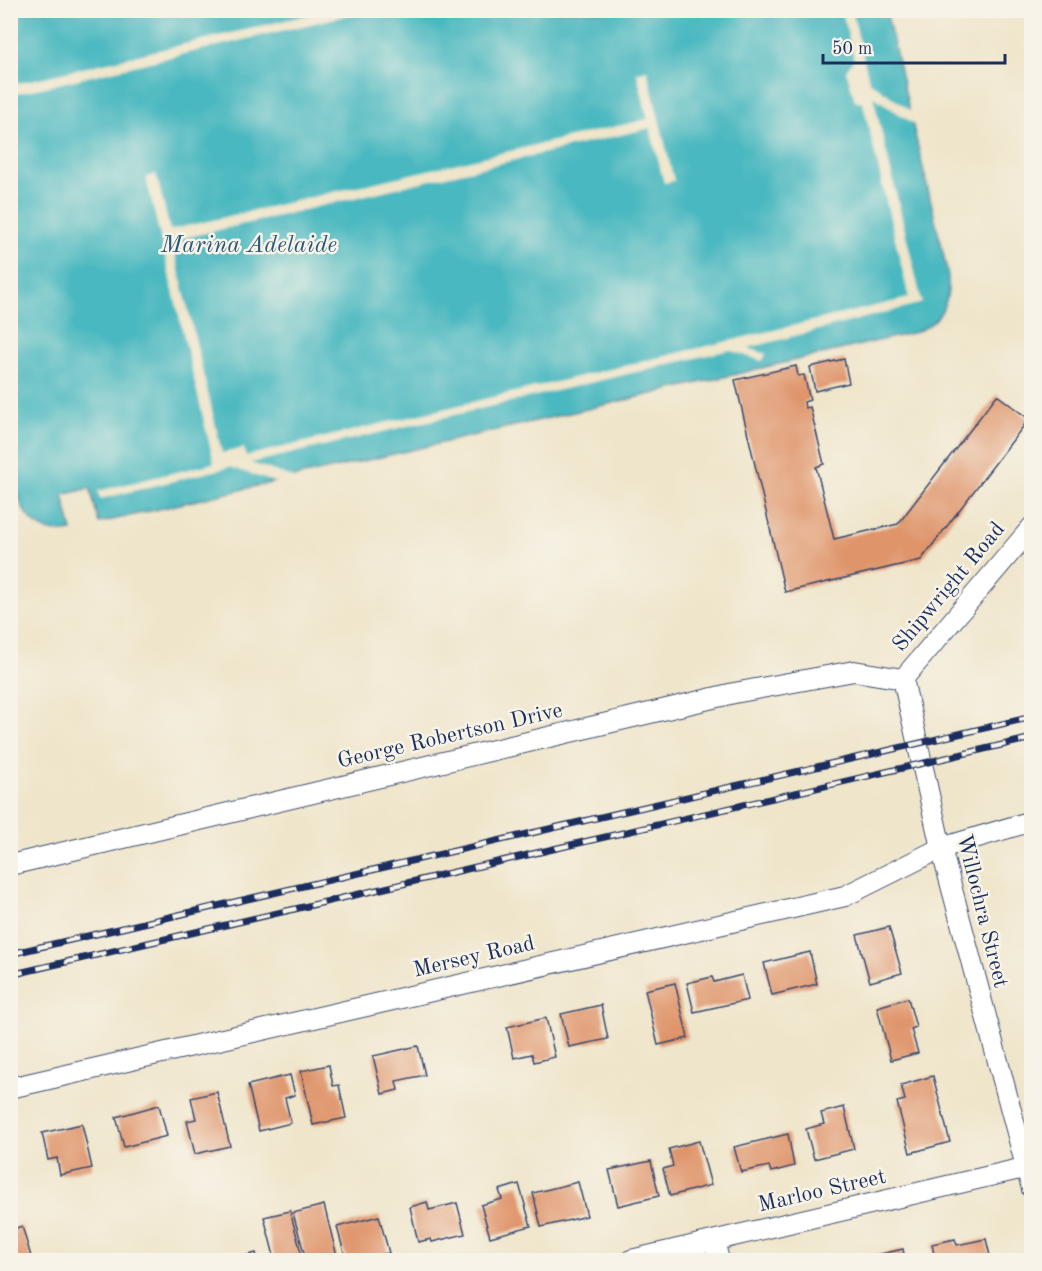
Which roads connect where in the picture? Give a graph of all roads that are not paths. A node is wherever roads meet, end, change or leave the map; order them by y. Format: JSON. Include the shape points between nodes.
{"nodes":[{"id":1,"x":1032,"y":527,"type":"edge"},
{"id":2,"x":903,"y":679,"type":"junction"},
{"id":3,"x":1032,"y":821,"type":"edge"},
{"id":4,"x":941,"y":849,"type":"junction"},
{"id":5,"x":10,"y":865,"type":"edge"},
{"id":6,"x":10,"y":1088,"type":"edge"},
{"id":7,"x":1024,"y":1168,"type":"junction"},
{"id":8,"x":1032,"y":1189,"type":"edge"},
{"id":9,"x":714,"y":1241,"type":"junction"},
{"id":10,"x":631,"y":1260,"type":"edge"},
{"id":11,"x":719,"y":1260,"type":"edge"}],
"edges":[{"from":1,"to":2,"type":"street","name":"Shipwright Road"},
{"from":2,"to":4,"type":"street","name":"Willochra Street"},
{"from":2,"to":5,"type":"street","name":"George Robertson Drive","via":[[854,671],[734,693]]},
{"from":3,"to":4,"type":"street","name":"Mersey Road"},
{"from":4,"to":6,"type":"street","name":"Mersey Road","via":[[845,896]]},
{"from":4,"to":7,"type":"street","name":"Willochra Street"},
{"from":7,"to":8,"type":"street","name":"Willochra Street"},
{"from":7,"to":9,"type":"street","name":"Marloo Street"},
{"from":9,"to":10,"type":"street","name":"Marloo Street"},
{"from":9,"to":11,"type":"street"}]}
